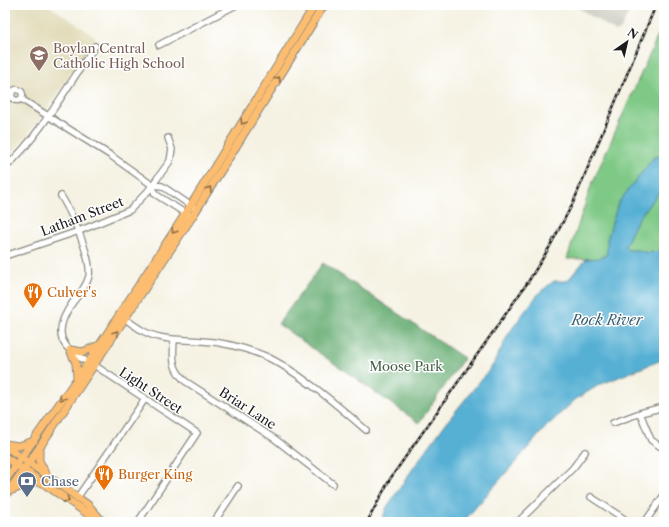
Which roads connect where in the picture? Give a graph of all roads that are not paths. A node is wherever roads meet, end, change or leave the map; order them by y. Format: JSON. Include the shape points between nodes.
{"nodes":[{"id":1,"x":236,"y":5,"type":"edge"},
{"id":2,"x":315,"y":5,"type":"edge"},
{"id":3,"x":324,"y":5,"type":"edge"},
{"id":4,"x":159,"y":45,"type":"dead end"},
{"id":5,"x":94,"y":46,"type":"dead end"},
{"id":6,"x":22,"y":99,"type":"dead end"},
{"id":7,"x":48,"y":115,"type":"junction"},
{"id":8,"x":168,"y":138,"type":"dead end"},
{"id":9,"x":5,"y":168,"type":"edge"},
{"id":10,"x":152,"y":185,"type":"junction"},
{"id":11,"x":61,"y":196,"type":"dead end"},
{"id":12,"x":194,"y":208,"type":"junction"},
{"id":13,"x":189,"y":215,"type":"junction"},
{"id":14,"x":79,"y":231,"type":"junction"},
{"id":15,"x":5,"y":256,"type":"edge"},
{"id":16,"x":122,"y":317,"type":"junction"},
{"id":17,"x":174,"y":340,"type":"junction"},
{"id":18,"x":100,"y":343,"type":"junction"},
{"id":19,"x":70,"y":350,"type":"junction"},
{"id":20,"x":91,"y":364,"type":"junction"},
{"id":21,"x":77,"y":377,"type":"junction"},
{"id":22,"x":145,"y":399,"type":"junction"},
{"id":23,"x":664,"y":407,"type":"edge"},
{"id":24,"x":640,"y":413,"type":"junction"},
{"id":25,"x":613,"y":423,"type":"dead end"},
{"id":26,"x":366,"y":430,"type":"dead end"},
{"id":27,"x":34,"y":441,"type":"junction"},
{"id":28,"x":5,"y":445,"type":"edge"},
{"id":29,"x":39,"y":448,"type":"junction"},
{"id":30,"x":664,"y":449,"type":"edge"},
{"id":31,"x":585,"y":452,"type":"dead end"},
{"id":32,"x":5,"y":457,"type":"edge"},
{"id":33,"x":21,"y":457,"type":"junction"},
{"id":34,"x":28,"y":463,"type":"junction"},
{"id":35,"x":5,"y":465,"type":"edge"},
{"id":36,"x":16,"y":465,"type":"junction"},
{"id":37,"x":23,"y":470,"type":"junction"},
{"id":38,"x":5,"y":473,"type":"edge"},
{"id":39,"x":50,"y":479,"type":"junction"},
{"id":40,"x":5,"y":481,"type":"edge"},
{"id":41,"x":40,"y":482,"type":"junction"},
{"id":42,"x":333,"y":484,"type":"dead end"},
{"id":43,"x":238,"y":486,"type":"dead end"},
{"id":44,"x":7,"y":494,"type":"edge"},
{"id":45,"x":664,"y":495,"type":"edge"},
{"id":46,"x":591,"y":497,"type":"dead end"},
{"id":47,"x":77,"y":498,"type":"junction"},
{"id":48,"x":96,"y":516,"type":"junction"},
{"id":49,"x":521,"y":521,"type":"edge"},
{"id":50,"x":103,"y":522,"type":"edge"},
{"id":51,"x":138,"y":522,"type":"edge"},
{"id":52,"x":214,"y":522,"type":"edge"},
{"id":53,"x":629,"y":522,"type":"edge"},
{"id":54,"x":645,"y":522,"type":"edge"}],
"edges":[{"from":1,"to":4,"type":"street"},
{"from":2,"to":12,"type":"main road","one_way":true},
{"from":12,"to":3,"type":"main road","one_way":true},
{"from":5,"to":7,"type":"street"},
{"from":6,"to":7,"type":"street"},
{"from":7,"to":9,"type":"street"},
{"from":7,"to":10,"type":"street"},
{"from":8,"to":10,"type":"street","name":"Latham Street","via":[[172,149],[170,161]]},
{"from":10,"to":12,"type":"street","via":[[162,186]]},
{"from":10,"to":13,"type":"street","via":[[155,194]]},
{"from":10,"to":14,"type":"street","name":"Latham Street","via":[[130,210]]},
{"from":11,"to":14,"type":"street"},
{"from":12,"to":13,"type":"main road"},
{"from":13,"to":16,"type":"main road"},
{"from":14,"to":15,"type":"street","name":"Latham Street"},
{"from":14,"to":19,"type":"street","via":[[89,266],[89,277],[62,323],[61,339]]},
{"from":16,"to":17,"type":"street","via":[[146,333]]},
{"from":16,"to":18,"type":"main road"},
{"from":20,"to":16,"type":"main road","one_way":true},
{"from":17,"to":26,"type":"street","via":[[202,340],[225,344],[265,356],[327,398]]},
{"from":17,"to":42,"type":"street","name":"Briar Lane","via":[[173,361],[177,373],[185,381],[275,439]]},
{"from":18,"to":19,"type":"main road","via":[[89,351]]},
{"from":18,"to":20,"type":"main road"},
{"from":19,"to":20,"type":"street","name":"Light Street"},
{"from":19,"to":21,"type":"main road","via":[[76,363]]},
{"from":20,"to":21,"type":"main road"},
{"from":20,"to":22,"type":"street","name":"Light Street"},
{"from":20,"to":29,"type":"main road"},
{"from":21,"to":27,"type":"main road","one_way":true},
{"from":22,"to":47,"type":"street"},
{"from":22,"to":51,"type":"street","name":"Light Street","via":[[197,434]]},
{"from":23,"to":24,"type":"street"},
{"from":24,"to":25,"type":"street"},
{"from":24,"to":30,"type":"street","via":[[651,440]]},
{"from":27,"to":28,"type":"main road","via":[[19,446]]},
{"from":27,"to":33,"type":"main road"},
{"from":28,"to":33,"type":"main road"},
{"from":29,"to":34,"type":"main road"},
{"from":29,"to":39,"type":"main road","via":[[39,461]]},
{"from":31,"to":49,"type":"street","via":[[573,468]]},
{"from":32,"to":36,"type":"main road"},
{"from":33,"to":34,"type":"main road"},
{"from":33,"to":36,"type":"main road"},
{"from":34,"to":37,"type":"main road"},
{"from":34,"to":39,"type":"main road"},
{"from":35,"to":38,"type":"main road"},
{"from":36,"to":37,"type":"main road"},
{"from":36,"to":40,"type":"main road"},
{"from":37,"to":41,"type":"main road"},
{"from":37,"to":44,"type":"main road"},
{"from":39,"to":47,"type":"main road"},
{"from":41,"to":44,"type":"main road","via":[[24,483]]},
{"from":41,"to":48,"type":"main road","one_way":true,"via":[[91,516]]},
{"from":43,"to":52,"type":"street"},
{"from":45,"to":54,"type":"street"},
{"from":46,"to":53,"type":"street"},
{"from":47,"to":48,"type":"main road","via":[[95,511]]},
{"from":48,"to":50,"type":"main road"}]}
